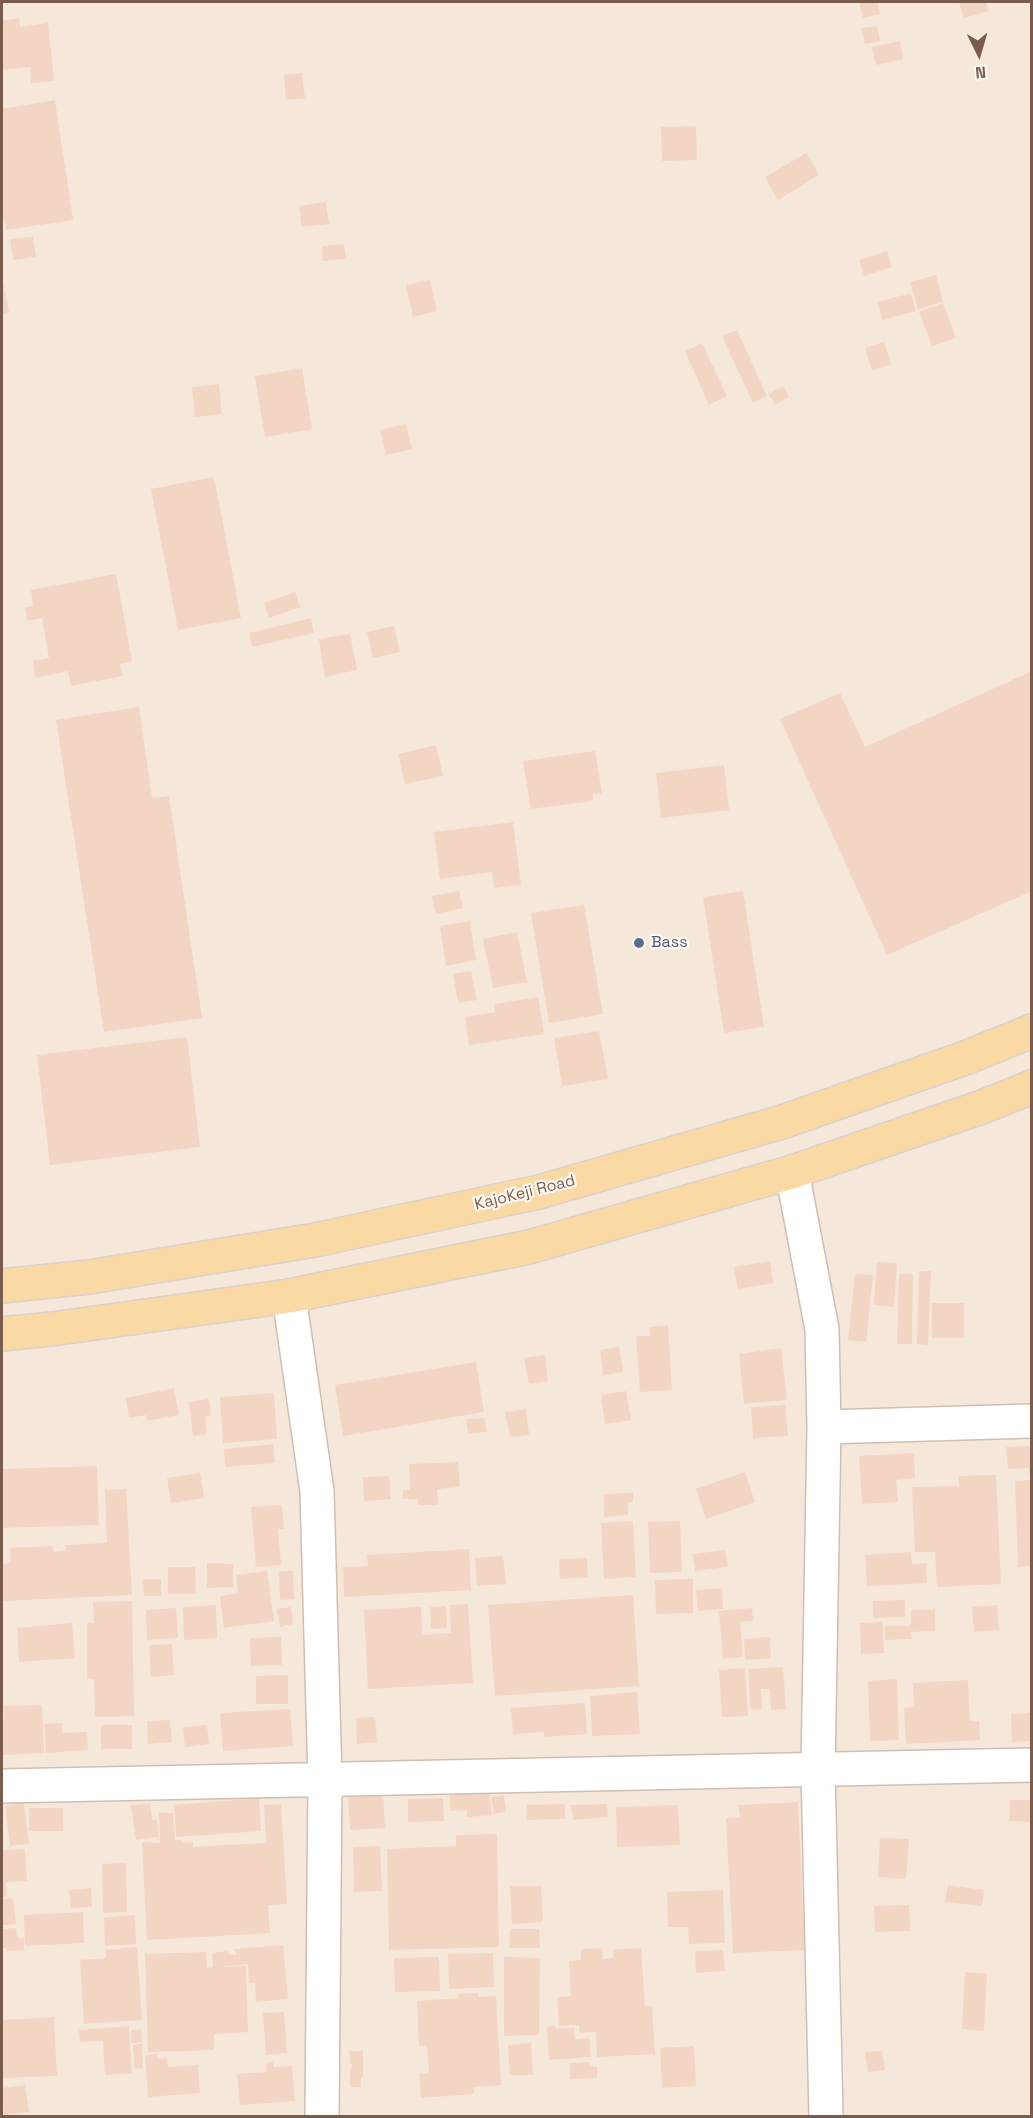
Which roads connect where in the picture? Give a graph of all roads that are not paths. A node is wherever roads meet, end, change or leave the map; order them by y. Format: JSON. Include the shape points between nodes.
{"nodes":[{"id":1,"x":1032,"y":1031,"type":"edge"},
{"id":2,"x":1032,"y":1087,"type":"edge"},
{"id":3,"x":792,"y":1172,"type":"junction"},
{"id":4,"x":2,"y":1286,"type":"edge"},
{"id":5,"x":289,"y":1296,"type":"junction"},
{"id":6,"x":2,"y":1334,"type":"edge"},
{"id":7,"x":1032,"y":1421,"type":"edge"},
{"id":8,"x":824,"y":1427,"type":"junction"},
{"id":9,"x":1032,"y":1765,"type":"edge"},
{"id":10,"x":818,"y":1769,"type":"junction"},
{"id":11,"x":325,"y":1780,"type":"junction"},
{"id":12,"x":2,"y":1786,"type":"edge"},
{"id":13,"x":322,"y":2116,"type":"edge"},
{"id":14,"x":826,"y":2116,"type":"edge"}],
"edges":[{"from":1,"to":4,"type":"main road","name":"KajoKeji Road","via":[[782,1122],[539,1192],[315,1240],[89,1277]]},
{"from":2,"to":3,"type":"main road"},
{"from":3,"to":5,"type":"main road","via":[[529,1247]]},
{"from":3,"to":8,"type":"street","via":[[822,1329]]},
{"from":5,"to":6,"type":"main road"},
{"from":5,"to":11,"type":"street","via":[[317,1491]]},
{"from":7,"to":8,"type":"street"},
{"from":8,"to":10,"type":"street"},
{"from":9,"to":10,"type":"street"},
{"from":10,"to":11,"type":"street"},
{"from":10,"to":14,"type":"street"},
{"from":11,"to":12,"type":"street"},
{"from":11,"to":13,"type":"street"}]}
